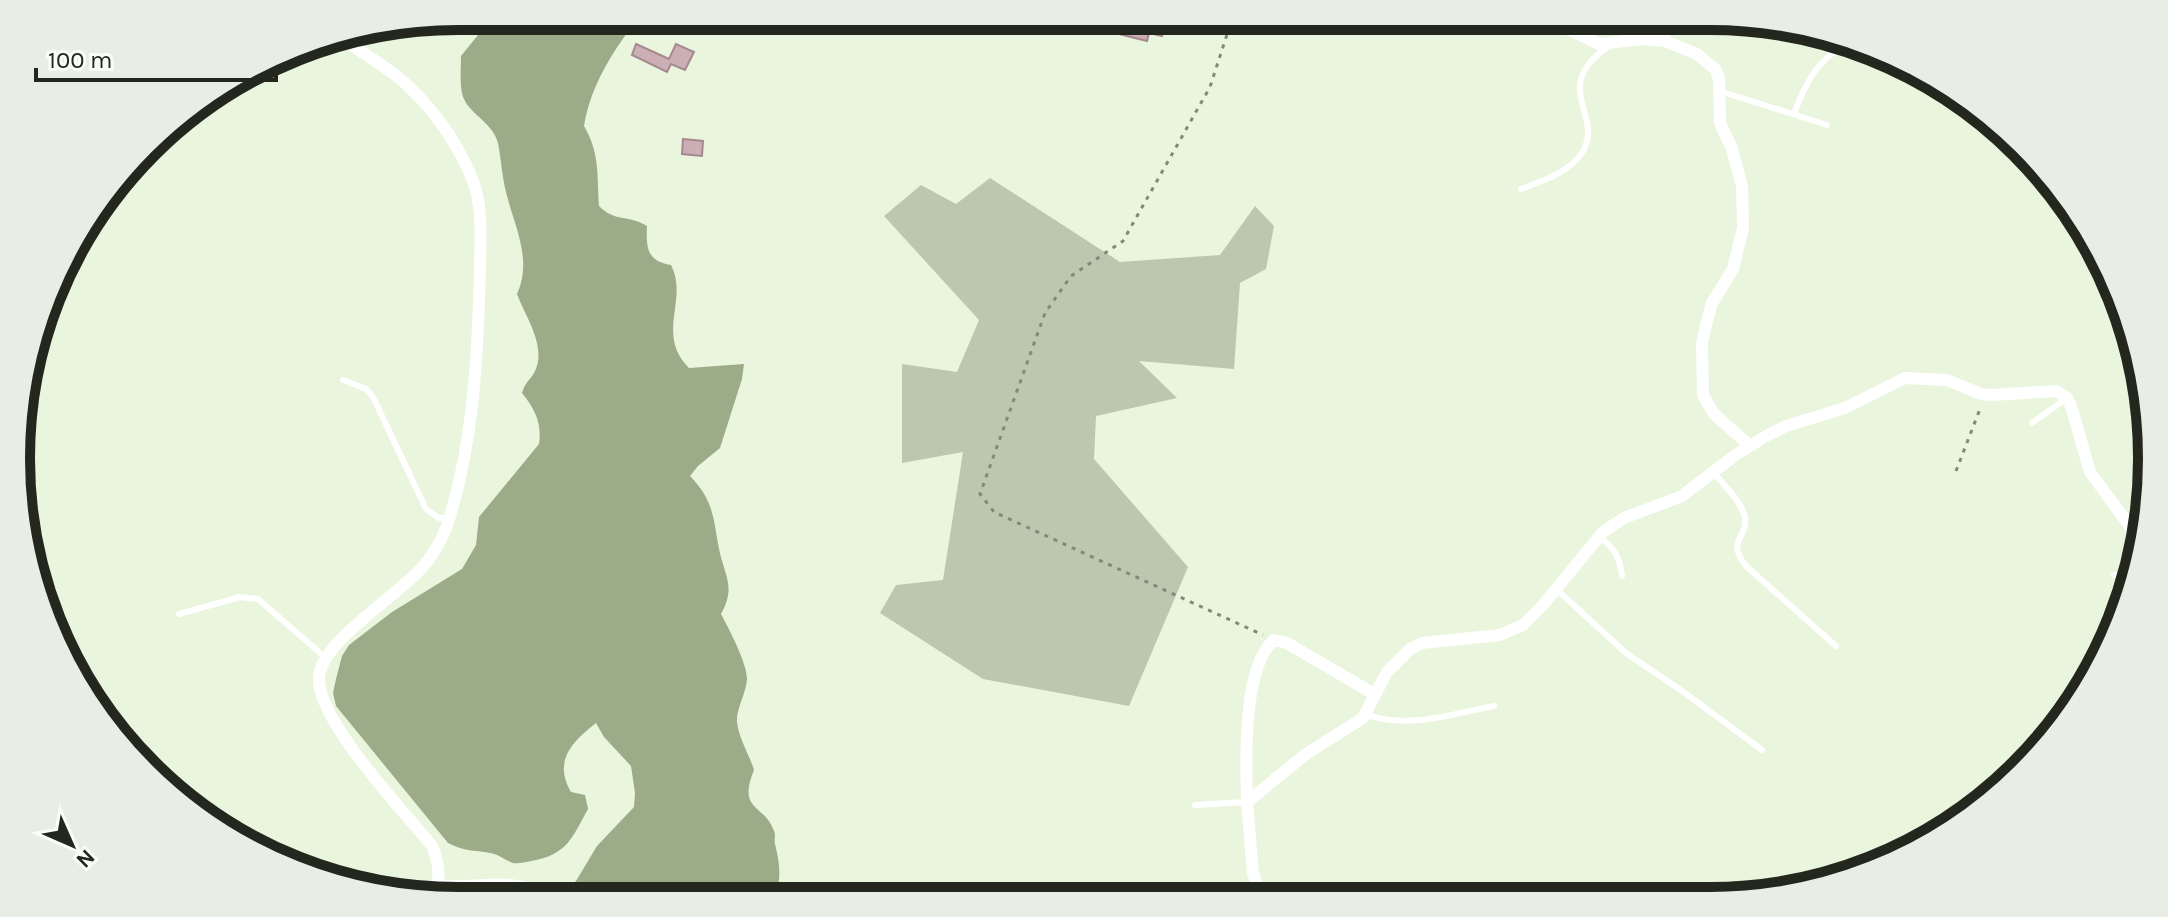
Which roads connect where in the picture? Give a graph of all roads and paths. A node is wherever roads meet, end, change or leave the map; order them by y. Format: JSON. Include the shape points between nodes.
{"nodes":[{"id":1,"x":1228,"y":30,"type":"edge"},
{"id":2,"x":1568,"y":30,"type":"edge"},
{"id":3,"x":1669,"y":30,"type":"edge"},
{"id":4,"x":1665,"y":41,"type":"junction"},
{"id":5,"x":350,"y":44,"type":"edge"},
{"id":6,"x":1612,"y":44,"type":"junction"},
{"id":7,"x":1838,"y":50,"type":"edge"},
{"id":8,"x":1720,"y":91,"type":"junction"},
{"id":9,"x":1794,"y":114,"type":"junction"},
{"id":10,"x":1827,"y":125,"type":"dead end"},
{"id":11,"x":1521,"y":189,"type":"dead end"},
{"id":12,"x":343,"y":380,"type":"dead end"},
{"id":13,"x":1986,"y":394,"type":"junction"},
{"id":14,"x":2067,"y":398,"type":"junction"},
{"id":15,"x":2032,"y":423,"type":"dead end"},
{"id":16,"x":1749,"y":445,"type":"junction"},
{"id":17,"x":1956,"y":471,"type":"dead end"},
{"id":18,"x":1714,"y":473,"type":"junction"},
{"id":19,"x":450,"y":518,"type":"junction"},
{"id":20,"x":2132,"y":531,"type":"edge"},
{"id":21,"x":1599,"y":537,"type":"junction"},
{"id":22,"x":2114,"y":575,"type":"dead end"},
{"id":23,"x":1622,"y":576,"type":"dead end"},
{"id":24,"x":2121,"y":576,"type":"edge"},
{"id":25,"x":1556,"y":589,"type":"junction"},
{"id":26,"x":179,"y":614,"type":"dead end"},
{"id":27,"x":1274,"y":640,"type":"junction"},
{"id":28,"x":1836,"y":646,"type":"dead end"},
{"id":29,"x":327,"y":659,"type":"junction"},
{"id":30,"x":1374,"y":694,"type":"junction"},
{"id":31,"x":1494,"y":706,"type":"dead end"},
{"id":32,"x":1365,"y":714,"type":"junction"},
{"id":33,"x":1762,"y":750,"type":"dead end"},
{"id":34,"x":1247,"y":802,"type":"junction"},
{"id":35,"x":1195,"y":805,"type":"dead end"},
{"id":36,"x":439,"y":882,"type":"junction"},
{"id":37,"x":438,"y":886,"type":"edge"},
{"id":38,"x":534,"y":887,"type":"edge"},
{"id":39,"x":1258,"y":887,"type":"edge"}],
"edges":[{"from":1,"to":27,"type":"path","via":[[1210,87],[1123,241],[1071,276],[1045,313],[980,494],[994,512]]},
{"from":2,"to":6,"type":"street"},
{"from":3,"to":4,"type":"lane"},
{"from":4,"to":6,"type":"street"},
{"from":4,"to":8,"type":"street","via":[[1710,63]]},
{"from":5,"to":19,"type":"street","via":[[400,79],[435,116],[472,176],[478,198],[479,312],[472,400]]},
{"from":6,"to":11,"type":"lane","via":[[1596,55],[1583,75],[1579,97],[1588,140],[1582,153],[1569,166]]},
{"from":7,"to":9,"type":"lane","via":[[1812,73]]},
{"from":8,"to":9,"type":"lane"},
{"from":8,"to":16,"type":"street","via":[[1720,123],[1742,186],[1743,228],[1733,269],[1712,303],[1706,325],[1703,395],[1714,414]]},
{"from":9,"to":10,"type":"lane"},
{"from":12,"to":19,"type":"lane","via":[[373,397],[426,509]]},
{"from":13,"to":14,"type":"street","via":[[2056,391]]},
{"from":13,"to":16,"type":"street","via":[[1947,380],[1905,378]]},
{"from":13,"to":17,"type":"path"},
{"from":14,"to":15,"type":"lane"},
{"from":14,"to":20,"type":"street","via":[[2090,472]]},
{"from":16,"to":18,"type":"street"},
{"from":18,"to":21,"type":"street","via":[[1682,496],[1624,518]]},
{"from":18,"to":28,"type":"lane","via":[[1744,513],[1738,555]]},
{"from":19,"to":29,"type":"street","via":[[419,572],[345,634]]},
{"from":21,"to":23,"type":"lane","via":[[1621,562]]},
{"from":21,"to":25,"type":"street"},
{"from":22,"to":24,"type":"lane"},
{"from":25,"to":30,"type":"street","via":[[1532,617],[1510,632],[1410,649]]},
{"from":25,"to":33,"type":"lane","via":[[1626,653]]},
{"from":26,"to":29,"type":"lane","via":[[250,596],[268,605]]},
{"from":27,"to":30,"type":"street"},
{"from":27,"to":34,"type":"street","via":[[1252,687]]},
{"from":29,"to":36,"type":"street","via":[[319,674],[325,708],[432,846]]},
{"from":30,"to":32,"type":"street"},
{"from":31,"to":32,"type":"lane","via":[[1405,722]]},
{"from":32,"to":34,"type":"street"},
{"from":34,"to":35,"type":"lane"},
{"from":34,"to":39,"type":"street"},
{"from":36,"to":37,"type":"street"},
{"from":36,"to":38,"type":"lane","via":[[512,880]]}]}
